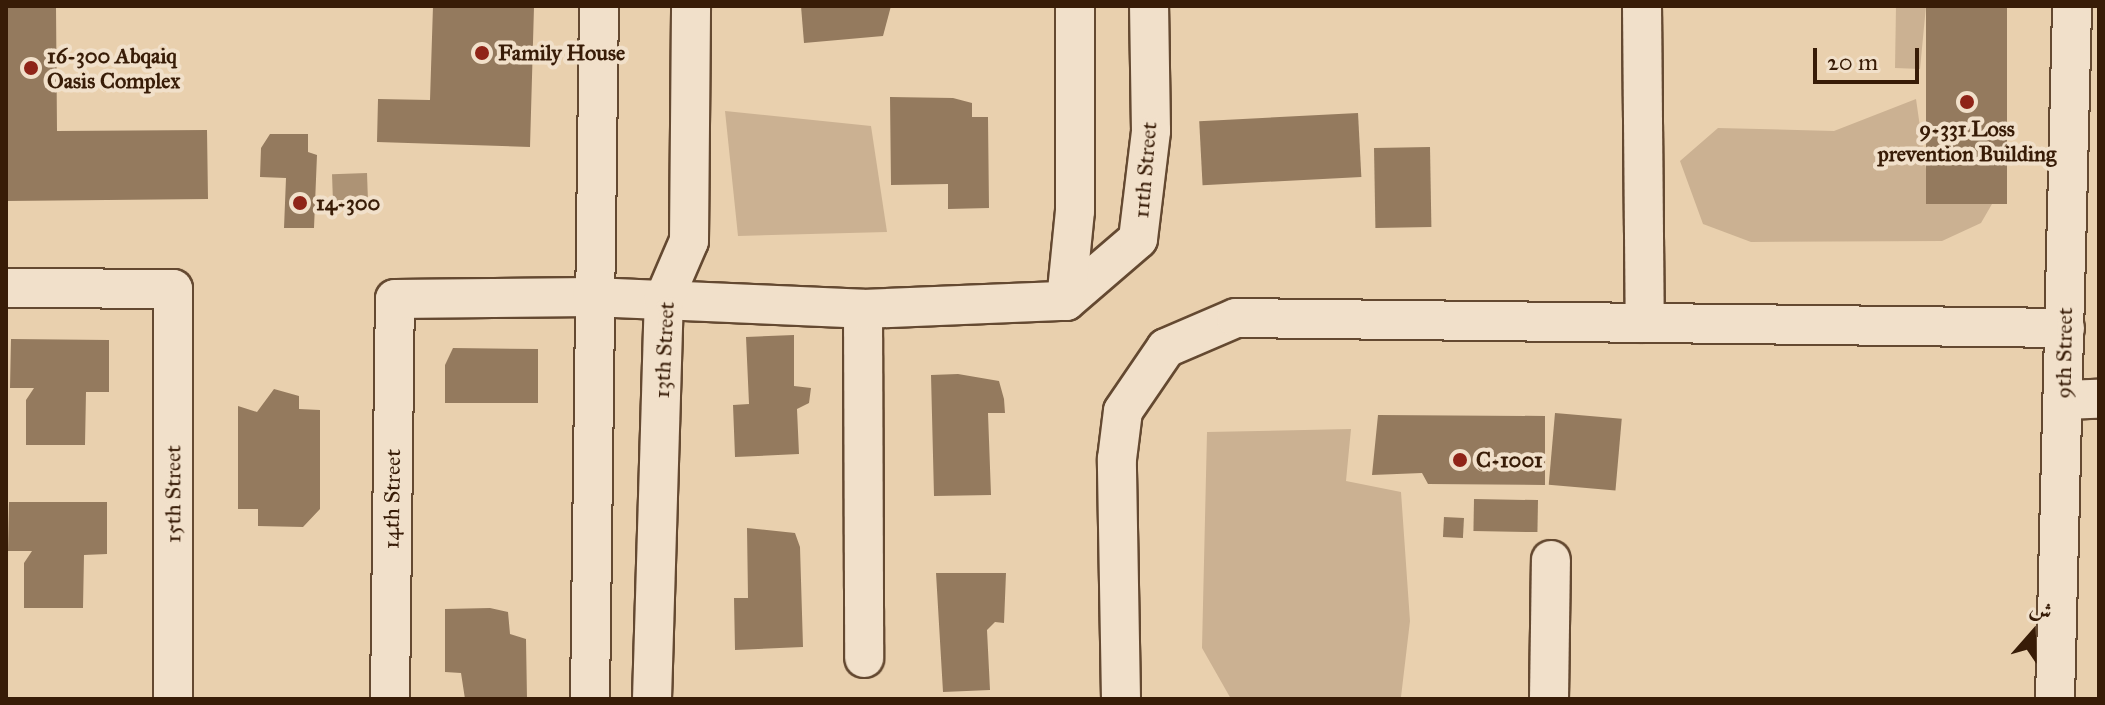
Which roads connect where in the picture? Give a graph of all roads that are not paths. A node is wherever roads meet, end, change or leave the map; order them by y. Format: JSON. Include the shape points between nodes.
{"nodes":[{"id":1,"x":599,"y":6,"type":"edge"},
{"id":2,"x":691,"y":6,"type":"edge"},
{"id":3,"x":1075,"y":6,"type":"edge"},
{"id":4,"x":1149,"y":6,"type":"edge"},
{"id":5,"x":1642,"y":6,"type":"edge"},
{"id":6,"x":2072,"y":6,"type":"edge"},
{"id":7,"x":2083,"y":254,"type":"edge"},
{"id":8,"x":6,"y":288,"type":"edge"},
{"id":9,"x":592,"y":297,"type":"junction"},
{"id":10,"x":664,"y":299,"type":"junction"},
{"id":11,"x":1066,"y":301,"type":"junction"},
{"id":12,"x":863,"y":309,"type":"junction"},
{"id":13,"x":1645,"y":323,"type":"junction"},
{"id":14,"x":2065,"y":328,"type":"junction"},
{"id":15,"x":2081,"y":400,"type":"edge"},
{"id":16,"x":1551,"y":560,"type":"dead end"},
{"id":17,"x":864,"y":658,"type":"dead end"},
{"id":18,"x":173,"y":699,"type":"edge"},
{"id":19,"x":390,"y":699,"type":"edge"},
{"id":20,"x":590,"y":699,"type":"edge"},
{"id":21,"x":652,"y":699,"type":"edge"},
{"id":22,"x":1121,"y":699,"type":"edge"},
{"id":23,"x":1549,"y":699,"type":"edge"},
{"id":24,"x":2055,"y":699,"type":"edge"}],
"edges":[{"from":1,"to":9,"type":"street"},
{"from":2,"to":10,"type":"street","name":"13th Street","via":[[689,241]]},
{"from":3,"to":11,"type":"street","via":[[1075,211]]},
{"from":4,"to":11,"type":"street","name":"11th Street","via":[[1151,131],[1138,239]]},
{"from":5,"to":13,"type":"street"},
{"from":6,"to":7,"type":"street","name":"9th Street"},
{"from":7,"to":14,"type":"street","name":"9th Street"},
{"from":8,"to":18,"type":"street","name":"15th Street","via":[[173,289]]},
{"from":9,"to":10,"type":"street"},
{"from":9,"to":19,"type":"street","name":"14th Street","via":[[395,299]]},
{"from":9,"to":20,"type":"street"},
{"from":10,"to":12,"type":"street"},
{"from":10,"to":21,"type":"street","name":"13th Street"},
{"from":11,"to":12,"type":"street"},
{"from":12,"to":17,"type":"street"},
{"from":13,"to":14,"type":"street"},
{"from":13,"to":22,"type":"street","via":[[1236,318],[1166,348],[1123,411],[1117,459]]},
{"from":14,"to":15,"type":"street","name":"9th Street"},
{"from":15,"to":24,"type":"street","name":"9th Street"},
{"from":16,"to":23,"type":"street"}]}
